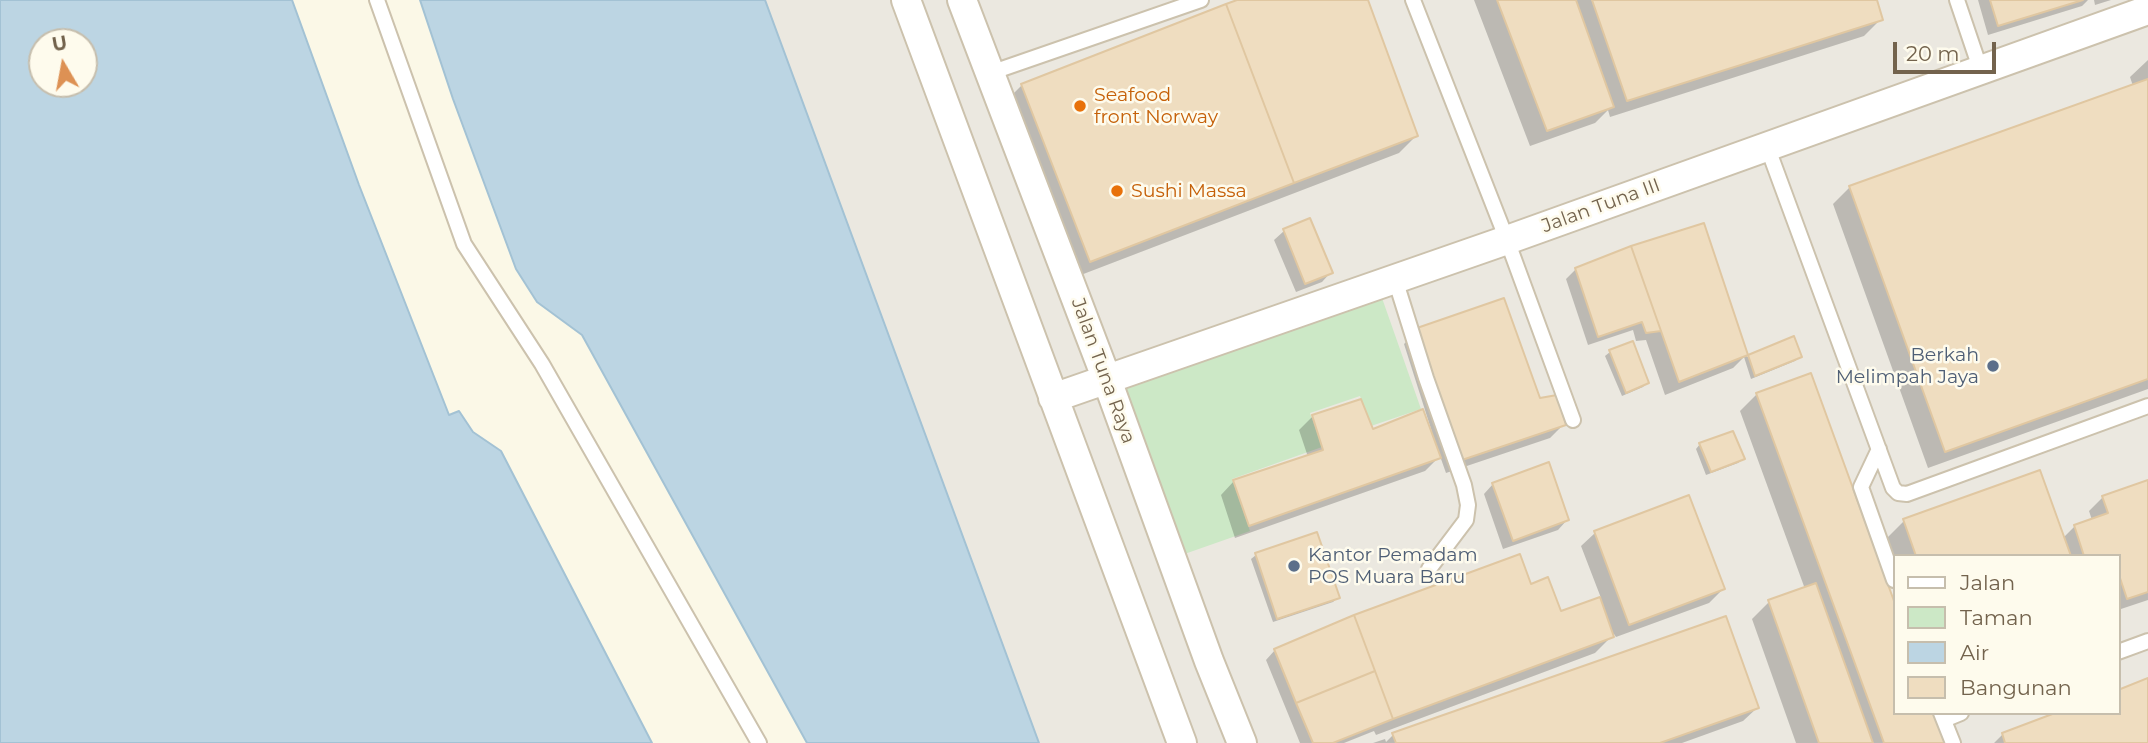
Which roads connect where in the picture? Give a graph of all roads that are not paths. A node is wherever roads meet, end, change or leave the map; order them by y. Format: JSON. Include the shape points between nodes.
{"nodes":[{"id":1,"x":377,"y":0,"type":"edge"},
{"id":2,"x":906,"y":0,"type":"edge"},
{"id":3,"x":962,"y":0,"type":"edge"},
{"id":4,"x":1201,"y":0,"type":"edge"},
{"id":5,"x":1413,"y":0,"type":"edge"},
{"id":6,"x":1957,"y":0,"type":"edge"},
{"id":7,"x":2148,"y":10,"type":"edge"},
{"id":8,"x":1982,"y":71,"type":"junction"},
{"id":9,"x":990,"y":73,"type":"junction"},
{"id":10,"x":1767,"y":146,"type":"junction"},
{"id":11,"x":1507,"y":240,"type":"junction"},
{"id":12,"x":1395,"y":279,"type":"junction"},
{"id":13,"x":1107,"y":380,"type":"junction"},
{"id":14,"x":1053,"y":398,"type":"junction"},
{"id":15,"x":2148,"y":406,"type":"edge"},
{"id":16,"x":1573,"y":420,"type":"dead end"},
{"id":17,"x":1879,"y":449,"type":"junction"},
{"id":18,"x":1429,"y":569,"type":"dead end"},
{"id":19,"x":1892,"y":574,"type":"edge"},
{"id":20,"x":2148,"y":640,"type":"edge"},
{"id":21,"x":2120,"y":651,"type":"edge"},
{"id":22,"x":1943,"y":717,"type":"edge"},
{"id":23,"x":759,"y":743,"type":"edge"},
{"id":24,"x":1182,"y":743,"type":"edge"},
{"id":25,"x":1241,"y":743,"type":"edge"},
{"id":26,"x":1953,"y":743,"type":"edge"}],
"edges":[{"from":1,"to":23,"type":"lane","via":[[464,244],[542,364]]},
{"from":2,"to":14,"type":"street"},
{"from":3,"to":9,"type":"street","name":"Jalan Tuna Raya"},
{"from":4,"to":9,"type":"lane"},
{"from":5,"to":11,"type":"lane"},
{"from":6,"to":8,"type":"lane"},
{"from":7,"to":8,"type":"street","name":"Jalan Tuna III"},
{"from":8,"to":10,"type":"street","name":"Jalan Tuna III"},
{"from":9,"to":13,"type":"street","name":"Jalan Tuna Raya"},
{"from":10,"to":11,"type":"street","name":"Jalan Tuna III"},
{"from":10,"to":17,"type":"lane"},
{"from":11,"to":12,"type":"street","name":"Jalan Tuna III"},
{"from":11,"to":16,"type":"lane"},
{"from":12,"to":13,"type":"street","name":"Jalan Tuna III"},
{"from":12,"to":18,"type":"lane","via":[[1468,505],[1466,520]]},
{"from":13,"to":14,"type":"street","name":"Jalan Tuna III"},
{"from":13,"to":25,"type":"street","name":"Jalan Tuna Raya"},
{"from":14,"to":24,"type":"street"},
{"from":15,"to":17,"type":"lane","via":[[1907,494],[1893,488]]},
{"from":17,"to":19,"type":"lane","via":[[1861,487]]},
{"from":20,"to":21,"type":"lane"},
{"from":22,"to":26,"type":"lane"}]}
